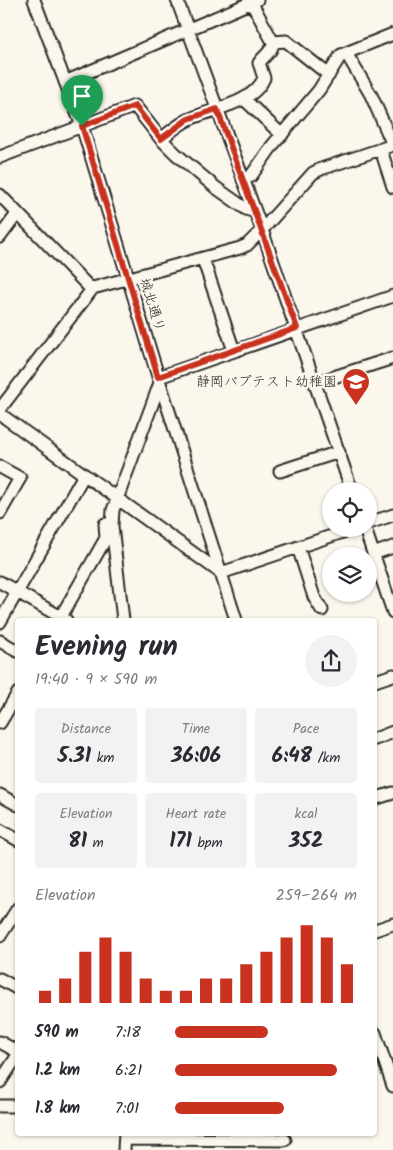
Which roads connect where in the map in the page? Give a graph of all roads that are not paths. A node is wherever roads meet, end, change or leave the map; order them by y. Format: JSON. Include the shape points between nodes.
{"nodes":[{"id":1,"x":34,"y":0,"type":"edge"},
{"id":2,"x":176,"y":0,"type":"edge"},
{"id":3,"x":253,"y":1,"type":"edge"},
{"id":4,"x":187,"y":29,"type":"junction"},
{"id":5,"x":393,"y":34,"type":"edge"},
{"id":6,"x":273,"y":42,"type":"junction"},
{"id":7,"x":346,"y":53,"type":"junction"},
{"id":8,"x":329,"y":74,"type":"junction"},
{"id":9,"x":65,"y":82,"type":"junction"},
{"id":10,"x":244,"y":99,"type":"junction"},
{"id":11,"x":217,"y":109,"type":"junction"},
{"id":12,"x":82,"y":126,"type":"junction"},
{"id":13,"x":282,"y":135,"type":"junction"},
{"id":14,"x":161,"y":139,"type":"junction"},
{"id":15,"x":393,"y":145,"type":"edge"},
{"id":16,"x":381,"y":150,"type":"junction"},
{"id":17,"x":0,"y":157,"type":"edge"},
{"id":18,"x":243,"y":180,"type":"junction"},
{"id":19,"x":393,"y":187,"type":"edge"},
{"id":20,"x":0,"y":195,"type":"edge"},
{"id":21,"x":255,"y":212,"type":"junction"},
{"id":22,"x":17,"y":214,"type":"junction"},
{"id":23,"x":262,"y":230,"type":"junction"},
{"id":24,"x":0,"y":237,"type":"edge"},
{"id":25,"x":203,"y":259,"type":"junction"},
{"id":26,"x":128,"y":279,"type":"junction"},
{"id":27,"x":93,"y":288,"type":"junction"},
{"id":28,"x":393,"y":296,"type":"edge"},
{"id":29,"x":297,"y":328,"type":"junction"},
{"id":30,"x":234,"y":350,"type":"junction"},
{"id":31,"x":393,"y":358,"type":"edge"},
{"id":32,"x":160,"y":380,"type":"junction"},
{"id":33,"x":315,"y":383,"type":"junction"},
{"id":34,"x":0,"y":408,"type":"edge"},
{"id":35,"x":0,"y":414,"type":"edge"},
{"id":36,"x":339,"y":452,"type":"junction"},
{"id":37,"x":0,"y":467,"type":"edge"},
{"id":38,"x":280,"y":471,"type":"dead end"},
{"id":39,"x":84,"y":475,"type":"junction"},
{"id":40,"x":349,"y":482,"type":"edge"},
{"id":41,"x":114,"y":497,"type":"junction"},
{"id":42,"x":0,"y":513,"type":"edge"},
{"id":43,"x":393,"y":515,"type":"edge"},
{"id":44,"x":377,"y":520,"type":"edge"},
{"id":45,"x":329,"y":537,"type":"edge"},
{"id":46,"x":393,"y":547,"type":"edge"},
{"id":47,"x":298,"y":548,"type":"junction"},
{"id":48,"x":377,"y":553,"type":"edge"},
{"id":49,"x":377,"y":564,"type":"edge"},
{"id":50,"x":221,"y":573,"type":"junction"},
{"id":51,"x":0,"y":582,"type":"edge"},
{"id":52,"x":17,"y":592,"type":"junction"},
{"id":53,"x":391,"y":597,"type":"edge"},
{"id":54,"x":322,"y":610,"type":"dead end"},
{"id":55,"x":393,"y":612,"type":"edge"},
{"id":56,"x":60,"y":618,"type":"edge"},
{"id":57,"x":63,"y":618,"type":"edge"},
{"id":58,"x":123,"y":618,"type":"edge"},
{"id":59,"x":235,"y":618,"type":"edge"},
{"id":60,"x":0,"y":622,"type":"edge"},
{"id":61,"x":0,"y":641,"type":"edge"},
{"id":62,"x":15,"y":649,"type":"edge"},
{"id":63,"x":393,"y":675,"type":"edge"},
{"id":64,"x":377,"y":680,"type":"edge"},
{"id":65,"x":15,"y":697,"type":"edge"},
{"id":66,"x":0,"y":723,"type":"edge"},
{"id":67,"x":393,"y":732,"type":"edge"},
{"id":68,"x":377,"y":738,"type":"edge"},
{"id":69,"x":393,"y":793,"type":"edge"},
{"id":70,"x":0,"y":795,"type":"edge"},
{"id":71,"x":377,"y":798,"type":"dead end"},
{"id":72,"x":15,"y":803,"type":"edge"},
{"id":73,"x":0,"y":830,"type":"edge"},
{"id":74,"x":15,"y":838,"type":"edge"},
{"id":75,"x":15,"y":913,"type":"edge"},
{"id":76,"x":393,"y":924,"type":"edge"},
{"id":77,"x":377,"y":929,"type":"edge"},
{"id":78,"x":0,"y":936,"type":"edge"},
{"id":79,"x":0,"y":979,"type":"edge"},
{"id":80,"x":15,"y":987,"type":"edge"},
{"id":81,"x":377,"y":1039,"type":"edge"},
{"id":82,"x":0,"y":1042,"type":"edge"},
{"id":83,"x":15,"y":1052,"type":"edge"},
{"id":84,"x":15,"y":1059,"type":"edge"},
{"id":85,"x":0,"y":1082,"type":"edge"},
{"id":86,"x":393,"y":1086,"type":"edge"},
{"id":87,"x":0,"y":1106,"type":"edge"},
{"id":88,"x":15,"y":1106,"type":"edge"},
{"id":89,"x":124,"y":1140,"type":"edge"},
{"id":90,"x":285,"y":1141,"type":"edge"}],
"edges":[{"from":1,"to":9,"type":"street","name":"城北通り"},
{"from":2,"to":4,"type":"street"},
{"from":3,"to":4,"type":"street"},
{"from":3,"to":6,"type":"street"},
{"from":4,"to":9,"type":"street"},
{"from":4,"to":11,"type":"street"},
{"from":5,"to":7,"type":"street"},
{"from":6,"to":8,"type":"street","via":[[286,41]]},
{"from":6,"to":10,"type":"street","via":[[270,52],[259,63],[264,78],[261,86]]},
{"from":7,"to":8,"type":"street","via":[[341,55]]},
{"from":7,"to":15,"type":"street","via":[[371,95]]},
{"from":8,"to":13,"type":"street"},
{"from":9,"to":12,"type":"street","name":"城北通り"},
{"from":10,"to":11,"type":"street"},
{"from":10,"to":13,"type":"street"},
{"from":11,"to":14,"type":"street","via":[[188,119]]},
{"from":11,"to":18,"type":"street"},
{"from":12,"to":14,"type":"street","via":[[135,106]]},
{"from":12,"to":17,"type":"street"},
{"from":12,"to":26,"type":"street","name":"城北通り"},
{"from":13,"to":18,"type":"street","via":[[252,176]]},
{"from":14,"to":21,"type":"street","via":[[215,187]]},
{"from":15,"to":16,"type":"street"},
{"from":16,"to":19,"type":"street"},
{"from":16,"to":23,"type":"street","via":[[313,174]]},
{"from":18,"to":21,"type":"street"},
{"from":20,"to":22,"type":"street"},
{"from":21,"to":23,"type":"street"},
{"from":22,"to":24,"type":"street"},
{"from":22,"to":27,"type":"street"},
{"from":23,"to":25,"type":"street","via":[[248,245]]},
{"from":23,"to":29,"type":"street"},
{"from":25,"to":26,"type":"street"},
{"from":25,"to":30,"type":"street"},
{"from":26,"to":27,"type":"street"},
{"from":26,"to":32,"type":"street","name":"城北通り"},
{"from":27,"to":34,"type":"street"},
{"from":28,"to":29,"type":"street"},
{"from":29,"to":30,"type":"street"},
{"from":29,"to":33,"type":"street"},
{"from":30,"to":32,"type":"street"},
{"from":31,"to":33,"type":"street"},
{"from":32,"to":41,"type":"street"},
{"from":32,"to":50,"type":"street","name":"城北通り"},
{"from":33,"to":36,"type":"street"},
{"from":35,"to":39,"type":"street"},
{"from":36,"to":38,"type":"street"},
{"from":36,"to":40,"type":"street"},
{"from":37,"to":42,"type":"street","via":[[20,478]]},
{"from":39,"to":41,"type":"street"},
{"from":39,"to":52,"type":"street"},
{"from":41,"to":50,"type":"street"},
{"from":41,"to":57,"type":"street","via":[[107,503],[106,538]]},
{"from":41,"to":58,"type":"street","via":[[112,526]]},
{"from":43,"to":44,"type":"street"},
{"from":45,"to":47,"type":"street"},
{"from":46,"to":48,"type":"street"},
{"from":47,"to":50,"type":"street"},
{"from":47,"to":54,"type":"street","via":[[314,597]]},
{"from":49,"to":53,"type":"street"},
{"from":50,"to":59,"type":"street","name":"城北通り"},
{"from":51,"to":52,"type":"street"},
{"from":52,"to":56,"type":"street"},
{"from":52,"to":60,"type":"street"},
{"from":53,"to":55,"type":"street"},
{"from":61,"to":62,"type":"street"},
{"from":63,"to":64,"type":"street"},
{"from":65,"to":66,"type":"street"},
{"from":67,"to":68,"type":"street"},
{"from":69,"to":71,"type":"street"},
{"from":70,"to":72,"type":"street"},
{"from":73,"to":74,"type":"street"},
{"from":75,"to":78,"type":"street"},
{"from":76,"to":77,"type":"street"},
{"from":79,"to":80,"type":"street"},
{"from":81,"to":86,"type":"street"},
{"from":82,"to":83,"type":"street"},
{"from":84,"to":85,"type":"street"},
{"from":87,"to":88,"type":"street"},
{"from":89,"to":90,"type":"street"}]}
